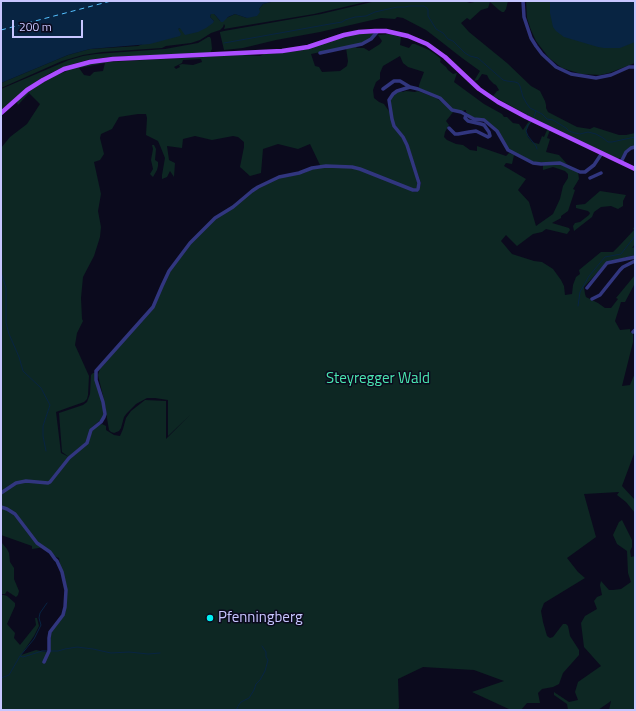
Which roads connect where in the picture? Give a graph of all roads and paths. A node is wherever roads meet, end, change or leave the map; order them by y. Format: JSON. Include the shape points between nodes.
{"nodes":[{"id":1,"x":523,"y":1,"type":"edge"},
{"id":2,"x":378,"y":31,"type":"junction"},
{"id":3,"x":320,"y":53,"type":"dead end"},
{"id":4,"x":635,"y":67,"type":"edge"},
{"id":5,"x":410,"y":87,"type":"junction"},
{"id":6,"x":383,"y":89,"type":"dead end"},
{"id":7,"x":1,"y":113,"type":"edge"},
{"id":8,"x":466,"y":115,"type":"junction"},
{"id":9,"x":449,"y":128,"type":"dead end"},
{"id":10,"x":635,"y":147,"type":"edge"},
{"id":11,"x":602,"y":154,"type":"junction"},
{"id":12,"x":621,"y":162,"type":"junction"},
{"id":13,"x":635,"y":169,"type":"edge"},
{"id":14,"x":601,"y":173,"type":"dead end"},
{"id":15,"x":590,"y":178,"type":"dead end"},
{"id":16,"x":635,"y":257,"type":"edge"},
{"id":17,"x":635,"y":261,"type":"edge"},
{"id":18,"x":587,"y":288,"type":"dead end"},
{"id":19,"x":592,"y":299,"type":"dead end"},
{"id":20,"x":1,"y":493,"type":"edge"},
{"id":21,"x":1,"y":507,"type":"edge"},
{"id":22,"x":44,"y":662,"type":"dead end"}],
"edges":[{"from":1,"to":4,"type":"street","via":[[524,17],[531,38],[542,54],[556,67],[570,74],[596,78]]},
{"from":2,"to":3,"type":"street","via":[[362,44]]},
{"from":2,"to":7,"type":"main road","via":[[364,31],[308,47],[282,51],[112,59],[83,63],[59,71],[37,83]]},
{"from":2,"to":11,"type":"main road","via":[[402,34],[427,44],[498,102]]},
{"from":5,"to":6,"type":"street","via":[[400,81],[394,81]]},
{"from":5,"to":8,"type":"street","via":[[437,97],[449,108]]},
{"from":5,"to":20,"type":"street","via":[[393,94],[389,102],[394,126],[407,145],[419,184],[417,190],[360,169],[326,166],[283,176],[252,191],[235,206],[215,218],[190,243],[170,271],[153,307],[96,371],[104,417],[91,430],[87,443],[69,458],[50,482],[16,483]]},
{"from":8,"to":9,"type":"street","via":[[468,121],[484,125],[490,136],[473,131],[455,134]]},
{"from":8,"to":11,"type":"street","via":[[486,121],[497,130],[508,150],[534,163],[560,163],[585,172]]},
{"from":10,"to":12,"type":"street","via":[[626,152]]},
{"from":11,"to":12,"type":"main road"},
{"from":12,"to":13,"type":"main road"},
{"from":14,"to":15,"type":"street"},
{"from":16,"to":18,"type":"street","via":[[607,263]]},
{"from":17,"to":19,"type":"street","via":[[620,270],[600,295]]},
{"from":21,"to":22,"type":"street","via":[[15,514],[37,543],[55,558],[62,572],[66,590],[65,607],[63,615],[50,632],[49,651]]}]}
